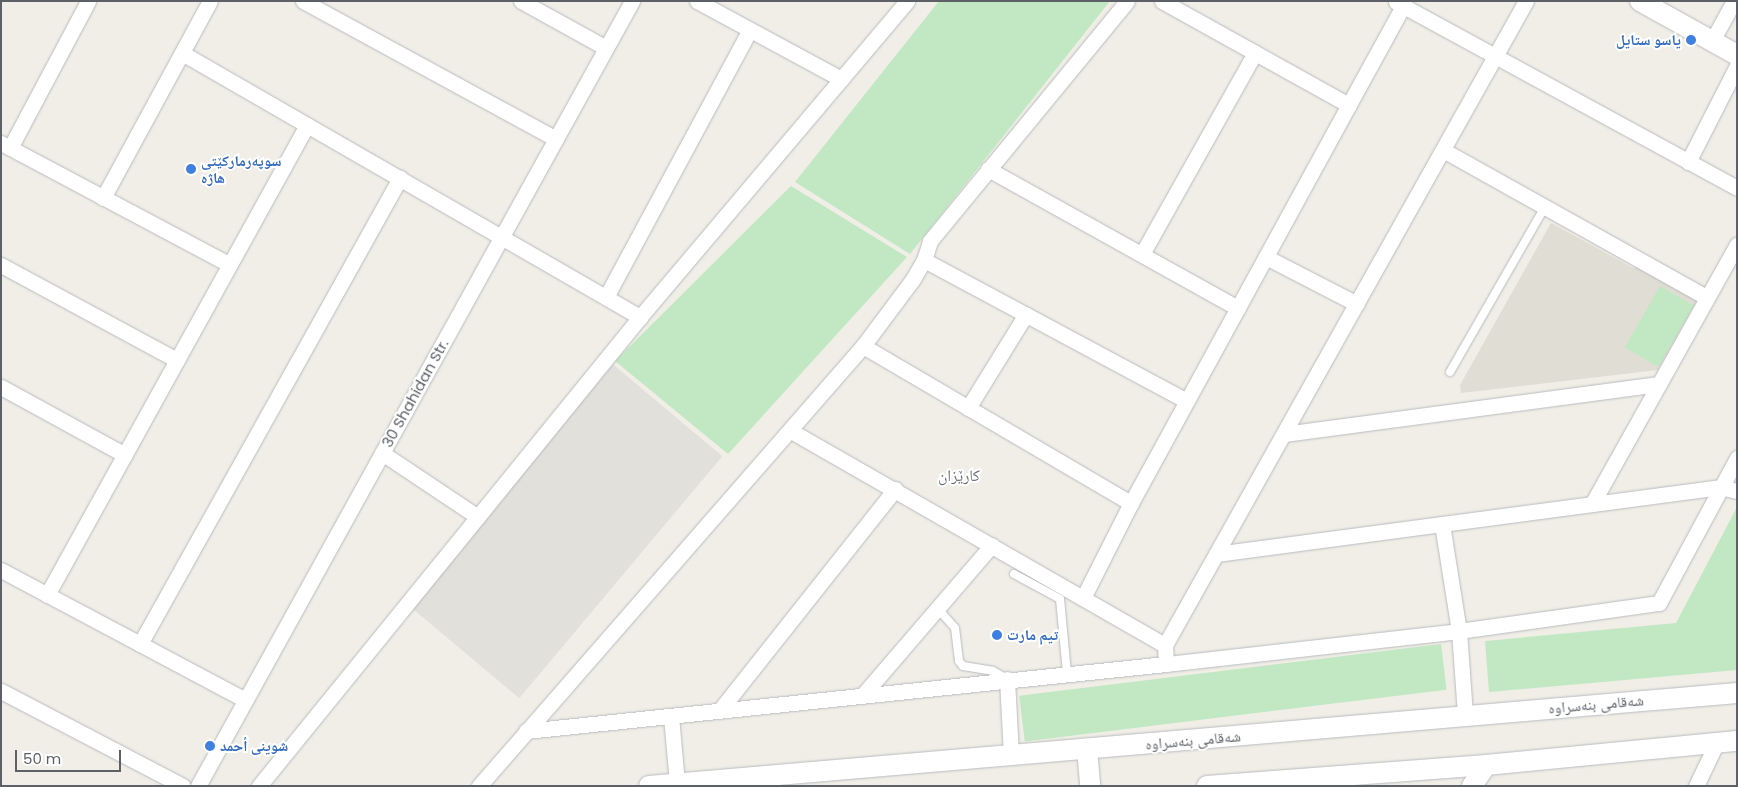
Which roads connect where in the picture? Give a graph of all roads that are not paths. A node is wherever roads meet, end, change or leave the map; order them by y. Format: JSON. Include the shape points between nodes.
{"nodes":[{"id":1,"x":88,"y":1,"type":"edge"},
{"id":2,"x":210,"y":1,"type":"edge"},
{"id":3,"x":303,"y":1,"type":"edge"},
{"id":4,"x":521,"y":1,"type":"edge"},
{"id":5,"x":632,"y":1,"type":"edge"},
{"id":6,"x":697,"y":1,"type":"edge"},
{"id":7,"x":907,"y":1,"type":"edge"},
{"id":8,"x":1127,"y":1,"type":"edge"},
{"id":9,"x":1162,"y":1,"type":"edge"},
{"id":10,"x":1526,"y":1,"type":"edge"},
{"id":11,"x":1640,"y":1,"type":"edge"},
{"id":12,"x":1734,"y":1,"type":"edge"},
{"id":13,"x":1398,"y":4,"type":"edge"},
{"id":14,"x":750,"y":30,"type":"junction"},
{"id":15,"x":1712,"y":41,"type":"junction"},
{"id":16,"x":606,"y":48,"type":"junction"},
{"id":17,"x":182,"y":53,"type":"junction"},
{"id":18,"x":1255,"y":53,"type":"junction"},
{"id":19,"x":1737,"y":55,"type":"edge"},
{"id":20,"x":1494,"y":58,"type":"junction"},
{"id":21,"x":1737,"y":66,"type":"edge"},
{"id":22,"x":841,"y":79,"type":"junction"},
{"id":23,"x":1349,"y":105,"type":"junction"},
{"id":24,"x":307,"y":125,"type":"junction"},
{"id":25,"x":556,"y":139,"type":"junction"},
{"id":26,"x":6,"y":146,"type":"edge"},
{"id":27,"x":1443,"y":150,"type":"junction"},
{"id":28,"x":1688,"y":162,"type":"junction"},
{"id":29,"x":988,"y":169,"type":"junction"},
{"id":30,"x":400,"y":178,"type":"junction"},
{"id":31,"x":1737,"y":188,"type":"edge"},
{"id":32,"x":103,"y":198,"type":"junction"},
{"id":33,"x":1545,"y":207,"type":"junction"},
{"id":34,"x":502,"y":236,"type":"junction"},
{"id":35,"x":1737,"y":245,"type":"edge"},
{"id":36,"x":1142,"y":254,"type":"junction"},
{"id":37,"x":1266,"y":257,"type":"junction"},
{"id":38,"x":924,"y":260,"type":"junction"},
{"id":39,"x":1,"y":265,"type":"edge"},
{"id":40,"x":230,"y":266,"type":"junction"},
{"id":41,"x":606,"y":297,"type":"junction"},
{"id":42,"x":1706,"y":298,"type":"junction"},
{"id":43,"x":1357,"y":304,"type":"junction"},
{"id":44,"x":1238,"y":308,"type":"junction"},
{"id":45,"x":1026,"y":314,"type":"junction"},
{"id":46,"x":640,"y":317,"type":"junction"},
{"id":47,"x":863,"y":346,"type":"junction"},
{"id":48,"x":177,"y":360,"type":"junction"},
{"id":49,"x":1450,"y":372,"type":"dead end"},
{"id":50,"x":1659,"y":384,"type":"junction"},
{"id":51,"x":1,"y":386,"type":"edge"},
{"id":52,"x":1187,"y":401,"type":"junction"},
{"id":53,"x":968,"y":408,"type":"junction"},
{"id":54,"x":791,"y":431,"type":"junction"},
{"id":55,"x":1284,"y":434,"type":"junction"},
{"id":56,"x":382,"y":453,"type":"junction"},
{"id":57,"x":125,"y":455,"type":"junction"},
{"id":58,"x":1737,"y":458,"type":"edge"},
{"id":59,"x":1720,"y":487,"type":"junction"},
{"id":60,"x":895,"y":489,"type":"junction"},
{"id":61,"x":1737,"y":491,"type":"edge"},
{"id":62,"x":1131,"y":503,"type":"junction"},
{"id":63,"x":1592,"y":504,"type":"junction"},
{"id":64,"x":478,"y":517,"type":"junction"},
{"id":65,"x":1442,"y":524,"type":"junction"},
{"id":66,"x":992,"y":545,"type":"junction"},
{"id":67,"x":1216,"y":554,"type":"junction"},
{"id":68,"x":1,"y":570,"type":"edge"},
{"id":69,"x":1014,"y":574,"type":"dead end"},
{"id":70,"x":47,"y":595,"type":"junction"},
{"id":71,"x":1084,"y":598,"type":"junction"},
{"id":72,"x":938,"y":609,"type":"junction"},
{"id":73,"x":1459,"y":631,"type":"junction"},
{"id":74,"x":140,"y":644,"type":"junction"},
{"id":75,"x":1165,"y":645,"type":"junction"},
{"id":76,"x":1166,"y":664,"type":"junction"},
{"id":77,"x":1066,"y":673,"type":"junction"},
{"id":78,"x":1007,"y":679,"type":"junction"},
{"id":79,"x":1,"y":691,"type":"edge"},
{"id":80,"x":1737,"y":693,"type":"edge"},
{"id":81,"x":862,"y":696,"type":"junction"},
{"id":82,"x":245,"y":700,"type":"junction"},
{"id":83,"x":720,"y":710,"type":"junction"},
{"id":84,"x":1465,"y":715,"type":"junction"},
{"id":85,"x":671,"y":716,"type":"junction"},
{"id":86,"x":526,"y":731,"type":"junction"},
{"id":87,"x":1727,"y":741,"type":"edge"},
{"id":88,"x":1087,"y":749,"type":"junction"},
{"id":89,"x":1011,"y":756,"type":"junction"},
{"id":90,"x":1486,"y":765,"type":"junction"},
{"id":91,"x":1393,"y":771,"type":"junction"},
{"id":92,"x":677,"y":783,"type":"junction"},
{"id":93,"x":183,"y":786,"type":"edge"},
{"id":94,"x":198,"y":786,"type":"edge"},
{"id":95,"x":260,"y":786,"type":"edge"},
{"id":96,"x":479,"y":786,"type":"edge"},
{"id":97,"x":649,"y":786,"type":"edge"},
{"id":98,"x":1090,"y":786,"type":"edge"},
{"id":99,"x":1207,"y":786,"type":"edge"},
{"id":100,"x":1416,"y":786,"type":"edge"},
{"id":101,"x":1472,"y":786,"type":"edge"},
{"id":102,"x":1696,"y":786,"type":"edge"}],
"edges":[{"from":1,"to":26,"type":"street"},
{"from":2,"to":17,"type":"street"},
{"from":3,"to":25,"type":"street"},
{"from":4,"to":16,"type":"street"},
{"from":5,"to":16,"type":"street","name":"30 Shahidan Str."},
{"from":6,"to":14,"type":"street"},
{"from":7,"to":22,"type":"street"},
{"from":8,"to":29,"type":"street"},
{"from":9,"to":18,"type":"street"},
{"from":10,"to":20,"type":"street"},
{"from":11,"to":15,"type":"main road"},
{"from":12,"to":15,"type":"street"},
{"from":13,"to":20,"type":"street"},
{"from":13,"to":23,"type":"street"},
{"from":14,"to":22,"type":"street"},
{"from":14,"to":41,"type":"street"},
{"from":15,"to":19,"type":"main road"},
{"from":16,"to":25,"type":"street","name":"30 Shahidan Str."},
{"from":17,"to":24,"type":"street"},
{"from":17,"to":32,"type":"street"},
{"from":18,"to":23,"type":"street"},
{"from":18,"to":36,"type":"street"},
{"from":20,"to":27,"type":"street"},
{"from":20,"to":28,"type":"street"},
{"from":21,"to":28,"type":"street"},
{"from":22,"to":46,"type":"street"},
{"from":23,"to":37,"type":"street"},
{"from":24,"to":30,"type":"street"},
{"from":24,"to":40,"type":"street"},
{"from":25,"to":34,"type":"street","name":"30 Shahidan Str."},
{"from":26,"to":32,"type":"street"},
{"from":27,"to":33,"type":"street"},
{"from":27,"to":43,"type":"street"},
{"from":28,"to":31,"type":"street"},
{"from":29,"to":36,"type":"street"},
{"from":29,"to":38,"type":"street","via":[[930,241]]},
{"from":30,"to":34,"type":"street"},
{"from":30,"to":74,"type":"street"},
{"from":32,"to":40,"type":"street"},
{"from":33,"to":42,"type":"street"},
{"from":33,"to":49,"type":"lane"},
{"from":34,"to":41,"type":"street"},
{"from":34,"to":56,"type":"street","name":"30 Shahidan Str."},
{"from":35,"to":42,"type":"street"},
{"from":36,"to":44,"type":"street"},
{"from":37,"to":43,"type":"street"},
{"from":37,"to":44,"type":"street"},
{"from":38,"to":45,"type":"street"},
{"from":38,"to":47,"type":"street"},
{"from":39,"to":48,"type":"street"},
{"from":40,"to":48,"type":"street"},
{"from":41,"to":46,"type":"street"},
{"from":42,"to":50,"type":"street"},
{"from":43,"to":55,"type":"street"},
{"from":44,"to":52,"type":"street"},
{"from":45,"to":52,"type":"street"},
{"from":45,"to":53,"type":"street"},
{"from":46,"to":64,"type":"street"},
{"from":47,"to":53,"type":"street"},
{"from":47,"to":54,"type":"street"},
{"from":48,"to":57,"type":"street"},
{"from":50,"to":55,"type":"street"},
{"from":50,"to":63,"type":"street"},
{"from":51,"to":57,"type":"street"},
{"from":52,"to":62,"type":"street"},
{"from":53,"to":62,"type":"street"},
{"from":54,"to":60,"type":"street"},
{"from":54,"to":86,"type":"street"},
{"from":55,"to":67,"type":"street"},
{"from":56,"to":64,"type":"street"},
{"from":56,"to":82,"type":"street","name":"30 Shahidan Str."},
{"from":57,"to":70,"type":"street"},
{"from":58,"to":59,"type":"street"},
{"from":59,"to":61,"type":"street"},
{"from":59,"to":63,"type":"street"},
{"from":59,"to":73,"type":"street","via":[[1659,603]]},
{"from":60,"to":66,"type":"street"},
{"from":60,"to":83,"type":"street"},
{"from":62,"to":71,"type":"street"},
{"from":63,"to":65,"type":"street"},
{"from":64,"to":95,"type":"street"},
{"from":65,"to":67,"type":"street"},
{"from":65,"to":73,"type":"street"},
{"from":66,"to":71,"type":"street"},
{"from":66,"to":72,"type":"street"},
{"from":67,"to":75,"type":"street"},
{"from":68,"to":70,"type":"street"},
{"from":69,"to":77,"type":"lane","via":[[1060,598]]},
{"from":70,"to":74,"type":"street"},
{"from":71,"to":75,"type":"street"},
{"from":72,"to":78,"type":"lane","via":[[955,628],[959,661],[963,666],[1000,673]]},
{"from":72,"to":81,"type":"street"},
{"from":73,"to":76,"type":"street"},
{"from":73,"to":84,"type":"street"},
{"from":74,"to":82,"type":"street"},
{"from":75,"to":76,"type":"street"},
{"from":76,"to":77,"type":"street"},
{"from":77,"to":78,"type":"street"},
{"from":78,"to":81,"type":"street"},
{"from":78,"to":89,"type":"street"},
{"from":79,"to":93,"type":"street"},
{"from":80,"to":84,"type":"main road","name":"شەقامی بنەسراوە"},
{"from":81,"to":83,"type":"street"},
{"from":82,"to":94,"type":"street","name":"30 Shahidan Str."},
{"from":83,"to":85,"type":"street"},
{"from":84,"to":88,"type":"main road","name":"شەقامی بنەسراوە"},
{"from":85,"to":86,"type":"street"},
{"from":85,"to":92,"type":"street"},
{"from":86,"to":96,"type":"street"},
{"from":87,"to":90,"type":"main road"},
{"from":87,"to":102,"type":"street"},
{"from":88,"to":89,"type":"main road","name":"شەقامی بنەسراوە"},
{"from":88,"to":98,"type":"main road"},
{"from":89,"to":92,"type":"main road","name":"شەقامی بنەسراوە"},
{"from":90,"to":91,"type":"main road"},
{"from":90,"to":101,"type":"main road"},
{"from":91,"to":99,"type":"main road"},
{"from":91,"to":100,"type":"main road","via":[[1405,775]]},
{"from":92,"to":97,"type":"main road","name":"شەقامی بنەسراوە"}]}
